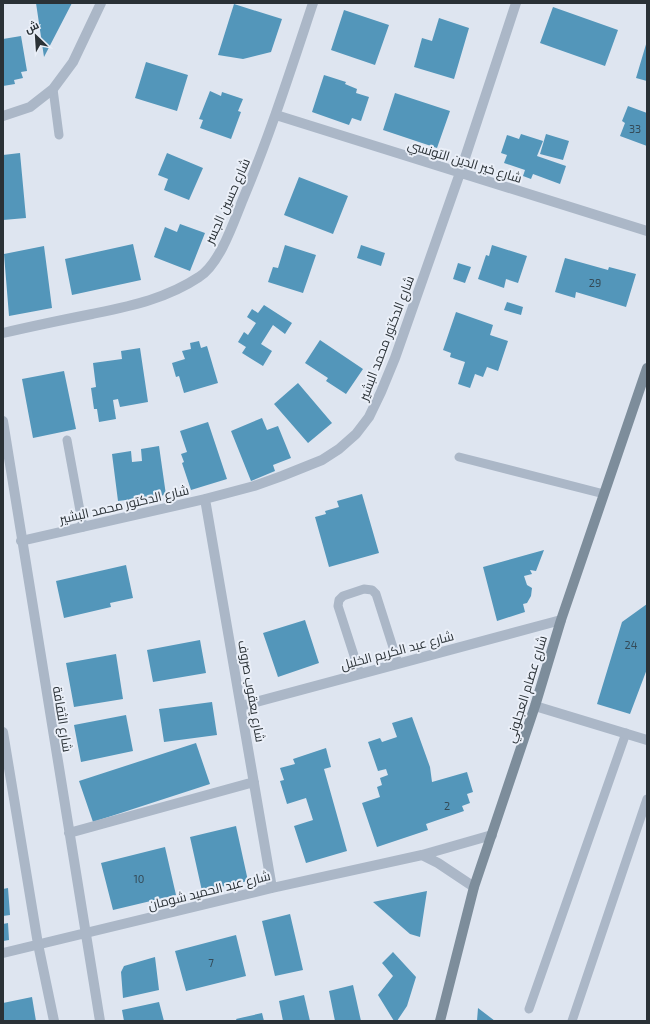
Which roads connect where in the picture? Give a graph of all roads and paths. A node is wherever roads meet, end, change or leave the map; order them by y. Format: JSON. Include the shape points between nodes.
{"nodes":[{"id":1,"x":101,"y":3,"type":"edge"},
{"id":2,"x":313,"y":3,"type":"edge"},
{"id":3,"x":516,"y":3,"type":"edge"},
{"id":4,"x":53,"y":89,"type":"junction"},
{"id":5,"x":276,"y":115,"type":"junction"},
{"id":6,"x":3,"y":116,"type":"edge"},
{"id":7,"x":59,"y":135,"type":"dead end"},
{"id":8,"x":460,"y":173,"type":"junction"},
{"id":9,"x":647,"y":231,"type":"edge"},
{"id":10,"x":3,"y":333,"type":"edge"},
{"id":11,"x":647,"y":368,"type":"edge"},
{"id":12,"x":3,"y":421,"type":"edge"},
{"id":13,"x":67,"y":440,"type":"dead end"},
{"id":14,"x":459,"y":457,"type":"dead end"},
{"id":15,"x":604,"y":494,"type":"junction"},
{"id":16,"x":205,"y":499,"type":"junction"},
{"id":17,"x":83,"y":527,"type":"junction"},
{"id":18,"x":22,"y":541,"type":"junction"},
{"id":19,"x":561,"y":620,"type":"junction"},
{"id":20,"x":398,"y":663,"type":"junction"},
{"id":21,"x":360,"y":674,"type":"junction"},
{"id":22,"x":241,"y":706,"type":"junction"},
{"id":23,"x":535,"y":706,"type":"junction"},
{"id":24,"x":3,"y":732,"type":"edge"},
{"id":25,"x":626,"y":733,"type":"junction"},
{"id":26,"x":647,"y":740,"type":"edge"},
{"id":27,"x":254,"y":782,"type":"junction"},
{"id":28,"x":647,"y":799,"type":"edge"},
{"id":29,"x":69,"y":833,"type":"junction"},
{"id":30,"x":492,"y":835,"type":"junction"},
{"id":31,"x":422,"y":855,"type":"junction"},
{"id":32,"x":474,"y":887,"type":"junction"},
{"id":33,"x":272,"y":888,"type":"junction"},
{"id":34,"x":85,"y":934,"type":"junction"},
{"id":35,"x":38,"y":944,"type":"junction"},
{"id":36,"x":3,"y":953,"type":"edge"},
{"id":37,"x":529,"y":1009,"type":"dead end"},
{"id":38,"x":54,"y":1021,"type":"edge"},
{"id":39,"x":100,"y":1021,"type":"edge"},
{"id":40,"x":440,"y":1021,"type":"edge"},
{"id":41,"x":572,"y":1021,"type":"edge"}],
"edges":[{"from":1,"to":4,"type":"street","via":[[73,62]]},
{"from":2,"to":5,"type":"street","name":"شارع حسين الجسر"},
{"from":3,"to":8,"type":"street","name":"شارع الدكتور محمد البشير"},
{"from":4,"to":6,"type":"street","via":[[30,107]]},
{"from":4,"to":7,"type":"lane"},
{"from":5,"to":8,"type":"street","name":"شارع خير الدين التونسي"},
{"from":5,"to":10,"type":"street","name":"شارع حسين الجسر","via":[[231,229],[219,253],[201,276],[155,300]]},
{"from":8,"to":9,"type":"street","name":"شارع خير الدين التونسي"},
{"from":8,"to":16,"type":"street","name":"شارع الدكتور محمد البشير","via":[[395,358],[375,404],[358,431],[339,449],[322,460],[261,484]]},
{"from":11,"to":15,"type":"street","name":"شارع عصام العجلوني"},
{"from":12,"to":18,"type":"street","name":"شارع الثقافة"},
{"from":13,"to":17,"type":"lane"},
{"from":14,"to":15,"type":"lane"},
{"from":15,"to":19,"type":"street","name":"شارع عصام العجلوني"},
{"from":16,"to":17,"type":"street","name":"شارع الدكتور محمد البشير"},
{"from":16,"to":22,"type":"street","name":"شارع يعقوب صروف"},
{"from":17,"to":18,"type":"street","name":"شارع الدكتور محمد البشير"},
{"from":18,"to":29,"type":"street","name":"شارع الثقافة"},
{"from":19,"to":20,"type":"street","name":"شارع عبد الكريم الخليل"},
{"from":19,"to":23,"type":"street","name":"شارع عصام العجلوني"},
{"from":20,"to":21,"type":"street","name":"شارع عبد الكريم الخليل"},
{"from":20,"to":21,"type":"lane","via":[[376,594],[372,590],[364,589],[343,596],[338,606]]},
{"from":21,"to":22,"type":"street","name":"شارع عبد الكريم الخليل"},
{"from":22,"to":27,"type":"street","name":"شارع يعقوب صروف"},
{"from":23,"to":25,"type":"street"},
{"from":23,"to":30,"type":"street","name":"شارع عصام العجلوني"},
{"from":24,"to":35,"type":"street"},
{"from":25,"to":26,"type":"street"},
{"from":25,"to":37,"type":"lane"},
{"from":27,"to":29,"type":"street"},
{"from":27,"to":33,"type":"street","name":"شارع يعقوب صروف"},
{"from":28,"to":41,"type":"lane"},
{"from":29,"to":34,"type":"street","name":"شارع الثقافة"},
{"from":30,"to":31,"type":"street","name":"شارع عبد الحميد شومان"},
{"from":30,"to":32,"type":"street","name":"شارع عصام العجلوني"},
{"from":31,"to":32,"type":"street"},
{"from":31,"to":33,"type":"street","name":"شارع عبد الحميد شومان"},
{"from":32,"to":40,"type":"street","name":"شارع عصام العجلوني"},
{"from":33,"to":34,"type":"street","name":"شارع عبد الحميد شومان"},
{"from":34,"to":35,"type":"street","name":"شارع عبد الحميد شومان"},
{"from":34,"to":39,"type":"street","name":"شارع الثقافة"},
{"from":35,"to":36,"type":"street","name":"شارع عبد الحميد شومان"},
{"from":35,"to":38,"type":"street"}]}
